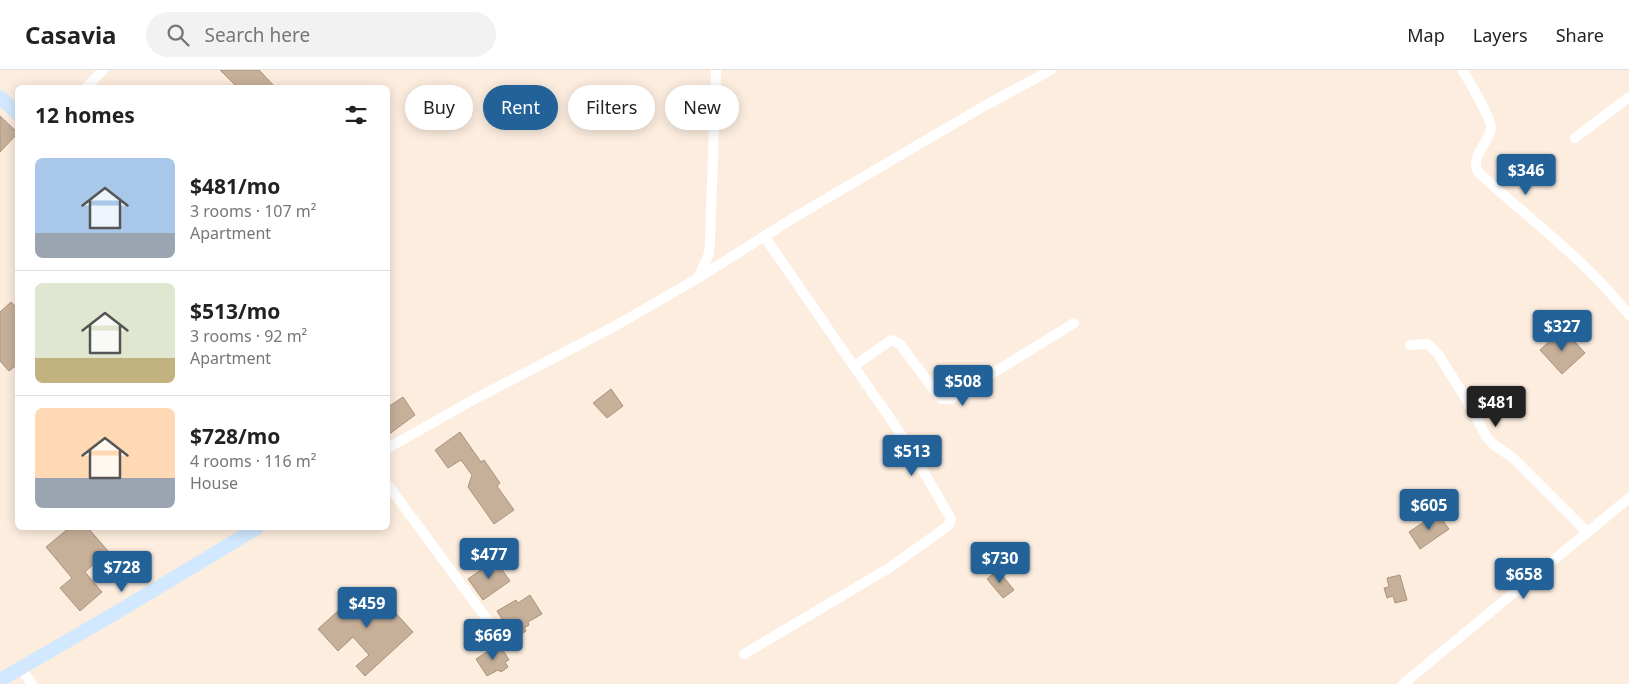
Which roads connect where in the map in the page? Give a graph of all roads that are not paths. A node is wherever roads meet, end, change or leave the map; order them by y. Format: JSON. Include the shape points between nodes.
{"nodes":[{"id":1,"x":103,"y":70,"type":"edge"},
{"id":2,"x":716,"y":70,"type":"edge"},
{"id":3,"x":1051,"y":70,"type":"edge"},
{"id":4,"x":1464,"y":71,"type":"edge"},
{"id":5,"x":89,"y":85,"type":"edge"},
{"id":6,"x":0,"y":96,"type":"edge"},
{"id":7,"x":1629,"y":98,"type":"edge"},
{"id":8,"x":15,"y":111,"type":"edge"},
{"id":9,"x":1576,"y":138,"type":"dead end"},
{"id":10,"x":764,"y":236,"type":"junction"},
{"id":11,"x":698,"y":278,"type":"junction"},
{"id":12,"x":1629,"y":315,"type":"edge"},
{"id":13,"x":1074,"y":323,"type":"dead end"},
{"id":14,"x":1410,"y":345,"type":"dead end"},
{"id":15,"x":854,"y":366,"type":"junction"},
{"id":16,"x":390,"y":447,"type":"edge"},
{"id":17,"x":390,"y":488,"type":"edge"},
{"id":18,"x":1629,"y":498,"type":"edge"},
{"id":19,"x":254,"y":530,"type":"edge"},
{"id":20,"x":1586,"y":532,"type":"junction"},
{"id":21,"x":489,"y":622,"type":"dead end"},
{"id":22,"x":744,"y":654,"type":"dead end"},
{"id":23,"x":21,"y":668,"type":"junction"},
{"id":24,"x":0,"y":680,"type":"edge"},
{"id":25,"x":32,"y":684,"type":"edge"},
{"id":26,"x":1403,"y":684,"type":"edge"}],
"edges":[{"from":1,"to":5,"type":"street"},
{"from":2,"to":11,"type":"street","via":[[709,254]]},
{"from":3,"to":10,"type":"street"},
{"from":4,"to":12,"type":"street","via":[[1491,127],[1476,161],[1478,172],[1570,252]]},
{"from":6,"to":8,"type":"main road"},
{"from":7,"to":9,"type":"street"},
{"from":10,"to":11,"type":"street"},
{"from":10,"to":15,"type":"street"},
{"from":11,"to":16,"type":"street"},
{"from":13,"to":15,"type":"street","via":[[951,398],[942,399],[938,395],[895,341],[891,340]]},
{"from":14,"to":20,"type":"street","via":[[1427,344],[1438,354],[1488,438],[1512,457]]},
{"from":15,"to":22,"type":"street","via":[[907,444],[951,520],[950,524],[889,568]]},
{"from":17,"to":21,"type":"street"},
{"from":18,"to":20,"type":"street"},
{"from":19,"to":23,"type":"main road"},
{"from":20,"to":26,"type":"street"},
{"from":23,"to":24,"type":"main road"},
{"from":23,"to":25,"type":"street"}]}
